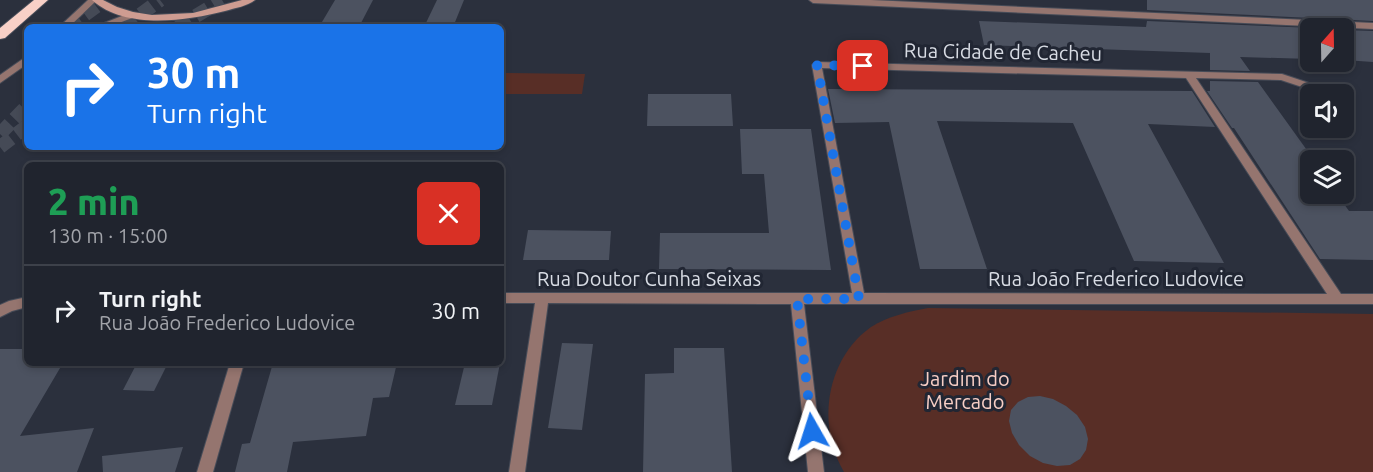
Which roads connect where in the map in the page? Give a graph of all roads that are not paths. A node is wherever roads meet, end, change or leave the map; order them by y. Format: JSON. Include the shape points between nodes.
{"nodes":[{"id":1,"x":42,"y":0,"type":"edge"},
{"id":2,"x":95,"y":0,"type":"edge"},
{"id":3,"x":251,"y":0,"type":"edge"},
{"id":4,"x":813,"y":0,"type":"edge"},
{"id":5,"x":132,"y":15,"type":"junction"},
{"id":6,"x":67,"y":24,"type":"edge"},
{"id":7,"x":107,"y":24,"type":"edge"},
{"id":8,"x":1373,"y":26,"type":"edge"},
{"id":9,"x":0,"y":35,"type":"edge"},
{"id":10,"x":24,"y":61,"type":"edge"},
{"id":11,"x":1189,"y":75,"type":"junction"},
{"id":12,"x":0,"y":80,"type":"edge"},
{"id":13,"x":1303,"y":84,"type":"edge"},
{"id":14,"x":504,"y":297,"type":"edge"},
{"id":15,"x":542,"y":298,"type":"junction"},
{"id":16,"x":797,"y":299,"type":"junction"},
{"id":17,"x":859,"y":299,"type":"junction"},
{"id":18,"x":1338,"y":299,"type":"junction"},
{"id":19,"x":1373,"y":299,"type":"edge"},
{"id":20,"x":24,"y":303,"type":"edge"},
{"id":21,"x":0,"y":312,"type":"edge"},
{"id":22,"x":236,"y":366,"type":"edge"},
{"id":23,"x":205,"y":472,"type":"edge"},
{"id":24,"x":517,"y":472,"type":"edge"},
{"id":25,"x":816,"y":472,"type":"edge"}],
"edges":[{"from":1,"to":9,"type":"highway"},
{"from":2,"to":5,"type":"main road","via":[[109,9]]},
{"from":2,"to":6,"type":"street"},
{"from":3,"to":5,"type":"main road","via":[[195,15]]},
{"from":4,"to":8,"type":"street"},
{"from":5,"to":7,"type":"street"},
{"from":10,"to":12,"type":"street"},
{"from":11,"to":13,"type":"street","name":"Rua Cidade de Cacheu","via":[[1282,77]]},
{"from":11,"to":17,"type":"street","name":"Rua Cidade de Cacheu","via":[[817,65]]},
{"from":11,"to":18,"type":"street"},
{"from":14,"to":15,"type":"street","name":"Rua Doutor Cunha Seixas"},
{"from":15,"to":16,"type":"street","name":"Rua Doutor Cunha Seixas"},
{"from":15,"to":24,"type":"street"},
{"from":16,"to":17,"type":"street","name":"Rua João Frederico Ludovice"},
{"from":16,"to":25,"type":"street"},
{"from":17,"to":18,"type":"street","name":"Rua João Frederico Ludovice"},
{"from":18,"to":19,"type":"street","name":"Rua João Frederico Ludovice"},
{"from":20,"to":21,"type":"street"},
{"from":22,"to":23,"type":"street"}]}
